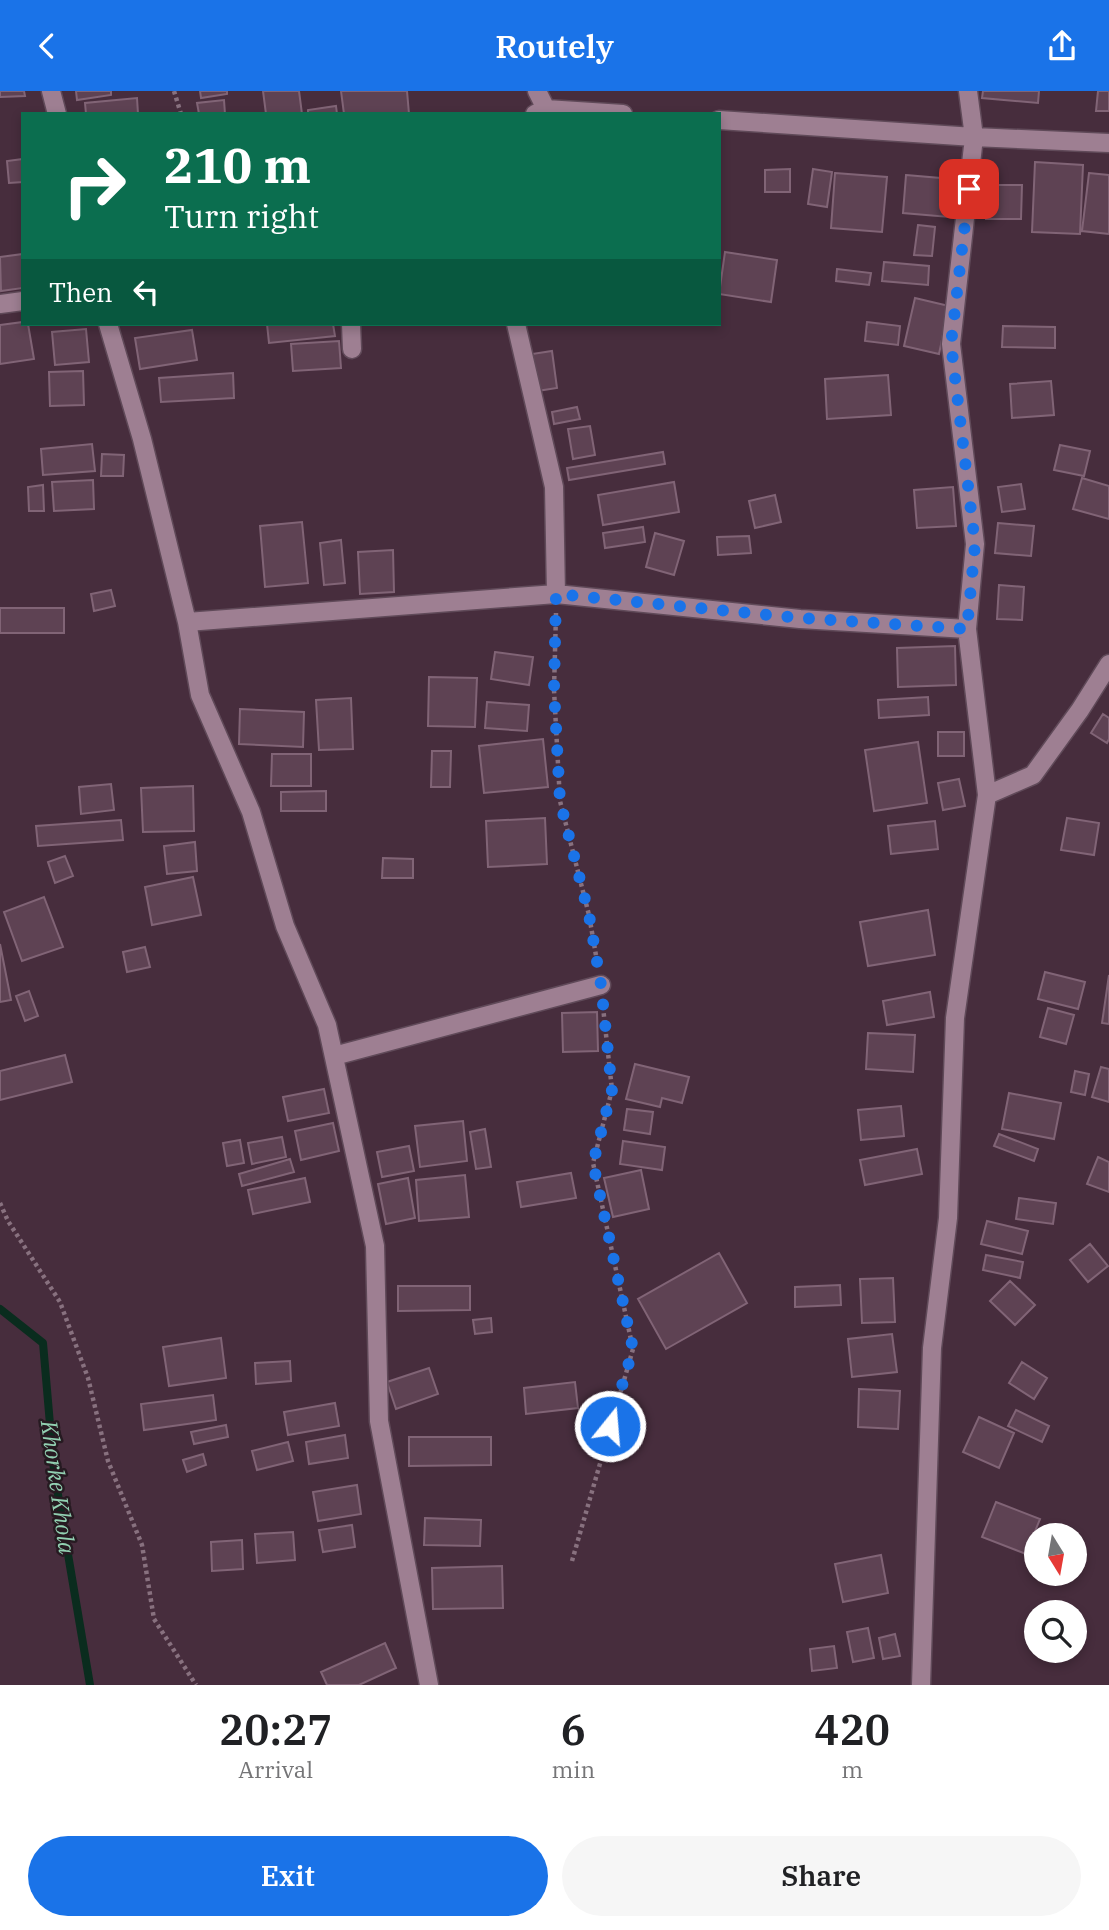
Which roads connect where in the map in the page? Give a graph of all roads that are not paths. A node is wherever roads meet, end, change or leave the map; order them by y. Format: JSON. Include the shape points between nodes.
{"nodes":[{"id":1,"x":51,"y":91,"type":"edge"},
{"id":2,"x":537,"y":91,"type":"edge"},
{"id":3,"x":968,"y":91,"type":"edge"},
{"id":4,"x":540,"y":111,"type":"edge"},
{"id":5,"x":56,"y":112,"type":"edge"},
{"id":6,"x":568,"y":112,"type":"edge"},
{"id":7,"x":721,"y":120,"type":"edge"},
{"id":8,"x":974,"y":137,"type":"junction"},
{"id":9,"x":1109,"y":143,"type":"edge"},
{"id":10,"x":21,"y":301,"type":"edge"},
{"id":11,"x":0,"y":304,"type":"edge"},
{"id":12,"x":109,"y":326,"type":"edge"},
{"id":13,"x":351,"y":326,"type":"edge"},
{"id":14,"x":516,"y":326,"type":"edge"},
{"id":15,"x":352,"y":349,"type":"dead end"},
{"id":16,"x":556,"y":594,"type":"junction"},
{"id":17,"x":187,"y":622,"type":"junction"},
{"id":18,"x":967,"y":629,"type":"junction"},
{"id":19,"x":1109,"y":664,"type":"edge"},
{"id":20,"x":987,"y":795,"type":"junction"},
{"id":21,"x":601,"y":985,"type":"road end"},
{"id":22,"x":334,"y":1056,"type":"junction"},
{"id":23,"x":429,"y":1685,"type":"edge"},
{"id":24,"x":921,"y":1685,"type":"edge"}],
"edges":[{"from":1,"to":5,"type":"street"},
{"from":2,"to":4,"type":"street"},
{"from":3,"to":8,"type":"street"},
{"from":4,"to":6,"type":"street"},
{"from":7,"to":8,"type":"street"},
{"from":8,"to":9,"type":"street"},
{"from":8,"to":18,"type":"street","via":[[951,344],[975,544]]},
{"from":10,"to":11,"type":"street"},
{"from":12,"to":17,"type":"street"},
{"from":13,"to":15,"type":"street"},
{"from":14,"to":16,"type":"street","via":[[554,487]]},
{"from":16,"to":17,"type":"street"},
{"from":16,"to":18,"type":"street"},
{"from":17,"to":22,"type":"street","via":[[200,695],[251,812],[285,926],[327,1025]]},
{"from":18,"to":20,"type":"street"},
{"from":19,"to":20,"type":"street","via":[[1033,775]]},
{"from":20,"to":24,"type":"street","via":[[955,1018],[948,1218],[932,1348]]},
{"from":21,"to":22,"type":"street"},
{"from":22,"to":23,"type":"street","via":[[375,1246],[379,1421]]}]}
